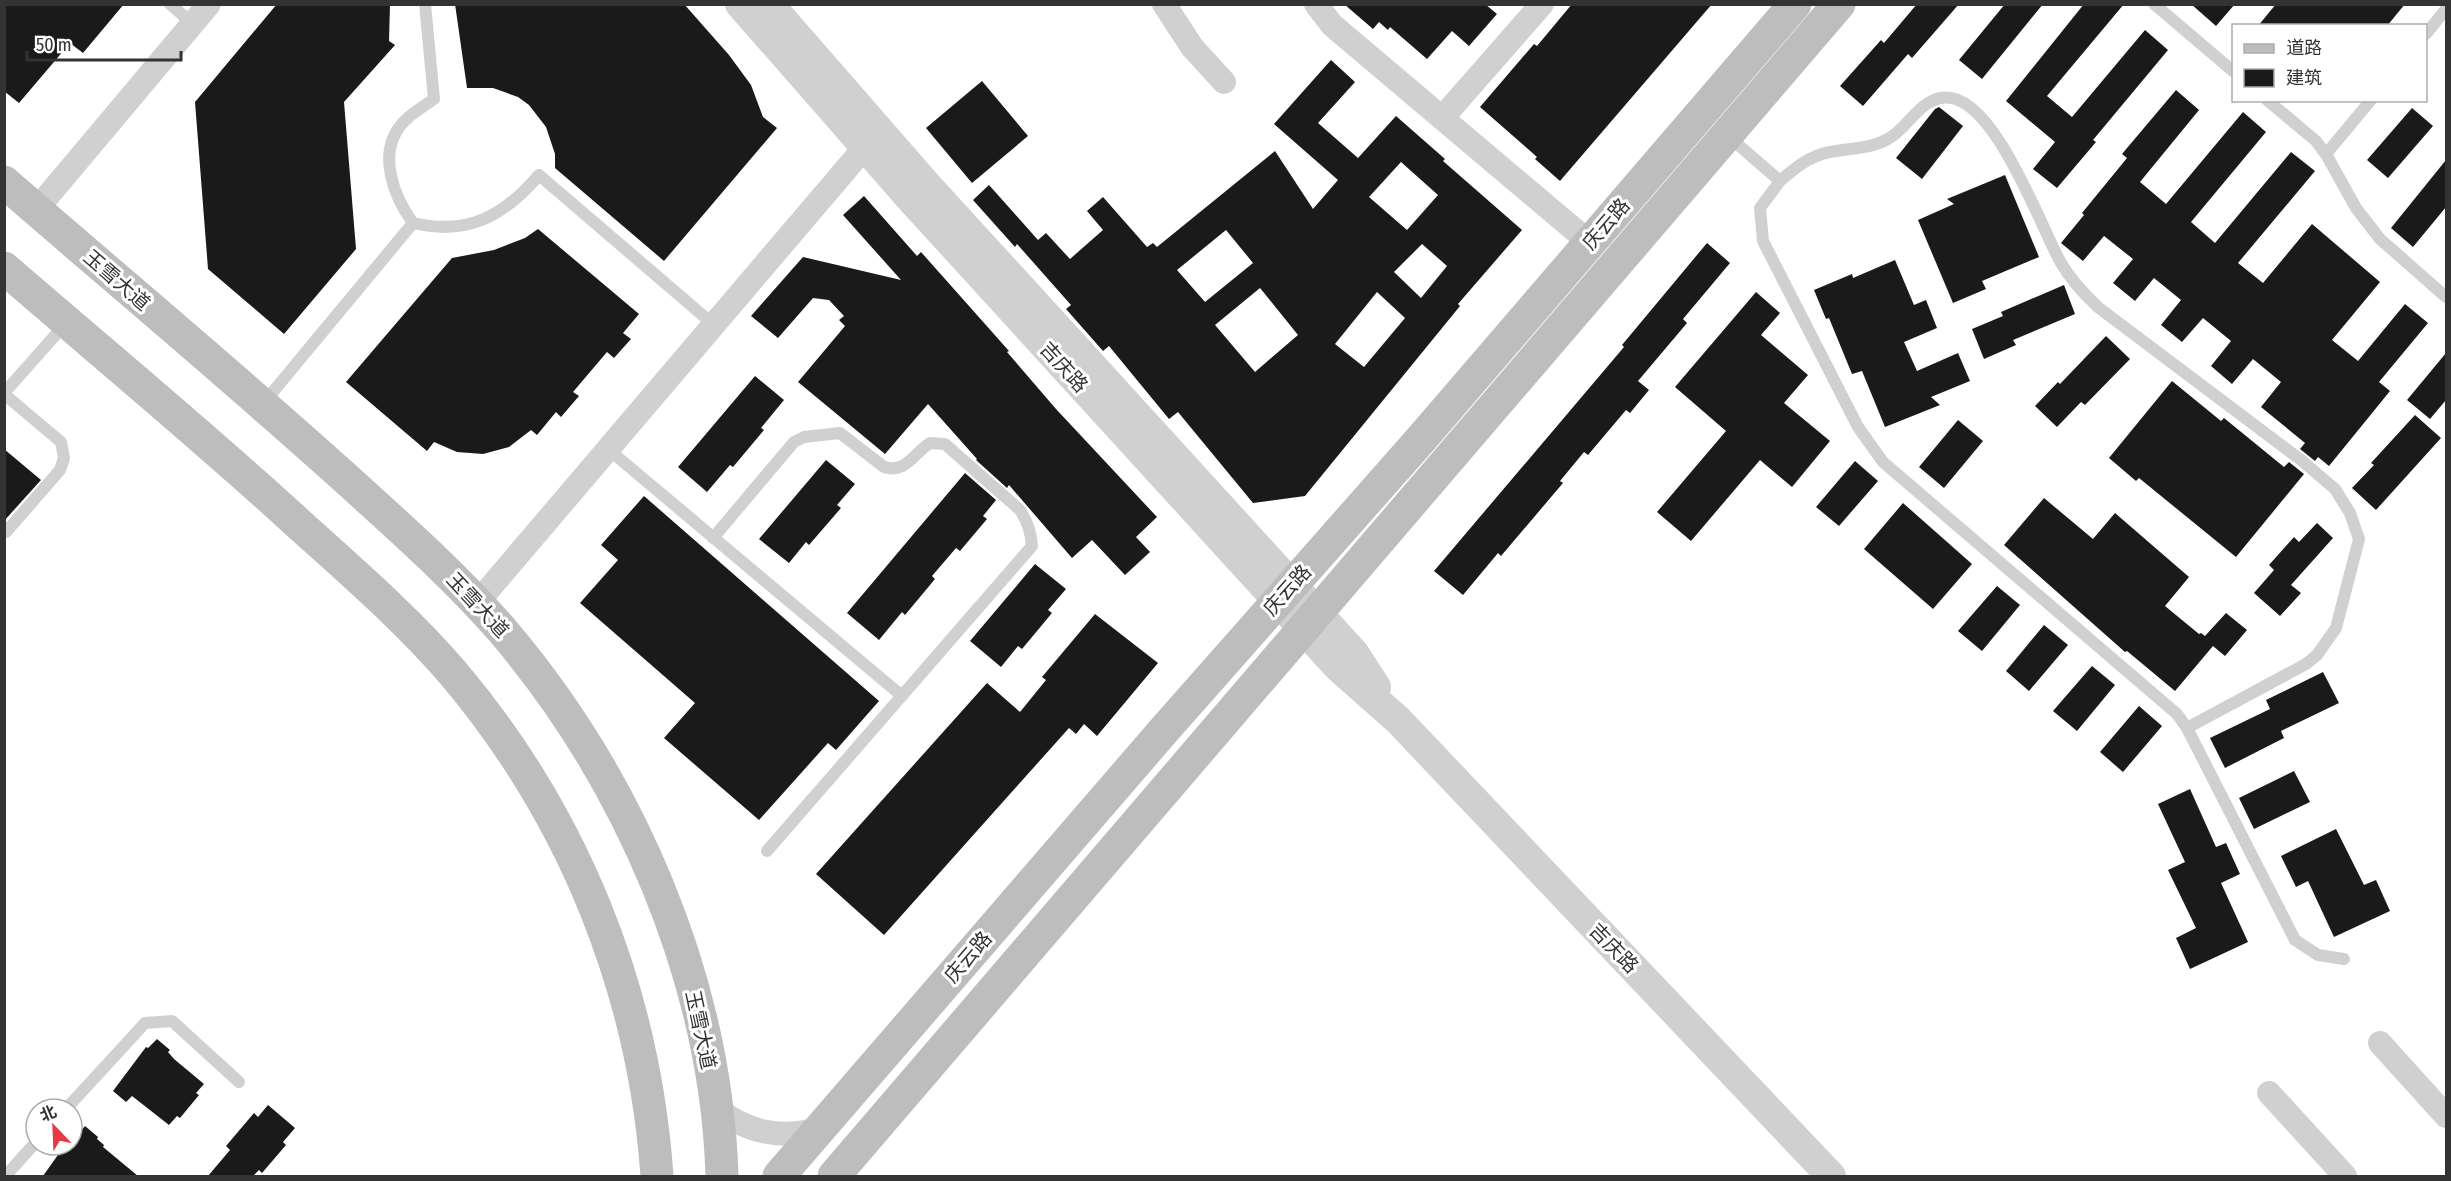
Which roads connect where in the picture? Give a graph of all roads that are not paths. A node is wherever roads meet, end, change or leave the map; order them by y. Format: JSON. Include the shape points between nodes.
{"nodes":[{"id":1,"x":170,"y":4,"type":"edge"},
{"id":2,"x":209,"y":4,"type":"edge"},
{"id":3,"x":425,"y":4,"type":"edge"},
{"id":4,"x":740,"y":4,"type":"edge"},
{"id":5,"x":769,"y":4,"type":"edge"},
{"id":6,"x":1164,"y":4,"type":"edge"},
{"id":7,"x":1316,"y":4,"type":"edge"},
{"id":8,"x":1542,"y":4,"type":"edge"},
{"id":9,"x":1795,"y":4,"type":"edge"},
{"id":10,"x":1839,"y":4,"type":"edge"},
{"id":11,"x":2154,"y":4,"type":"edge"},
{"id":12,"x":2446,"y":9,"type":"edge"},
{"id":13,"x":193,"y":24,"type":"junction"},
{"id":14,"x":2427,"y":33,"type":"edge"},
{"id":15,"x":2232,"y":70,"type":"edge"},
{"id":16,"x":1224,"y":82,"type":"dead end"},
{"id":17,"x":2269,"y":102,"type":"edge"},
{"id":18,"x":2369,"y":102,"type":"edge"},
{"id":19,"x":1443,"y":117,"type":"junction"},
{"id":20,"x":1727,"y":136,"type":"junction"},
{"id":21,"x":865,"y":147,"type":"junction"},
{"id":22,"x":2326,"y":154,"type":"junction"},
{"id":23,"x":1780,"y":181,"type":"junction"},
{"id":24,"x":4,"y":182,"type":"edge"},
{"id":25,"x":36,"y":210,"type":"junction"},
{"id":26,"x":413,"y":223,"type":"junction"},
{"id":27,"x":1590,"y":243,"type":"junction"},
{"id":28,"x":4,"y":268,"type":"edge"},
{"id":29,"x":2446,"y":297,"type":"edge"},
{"id":30,"x":67,"y":322,"type":"junction"},
{"id":31,"x":714,"y":325,"type":"junction"},
{"id":32,"x":4,"y":394,"type":"edge"},
{"id":33,"x":262,"y":405,"type":"junction"},
{"id":34,"x":608,"y":449,"type":"junction"},
{"id":35,"x":6,"y":532,"type":"dead end"},
{"id":36,"x":713,"y":538,"type":"junction"},
{"id":37,"x":1285,"y":593,"type":"junction"},
{"id":38,"x":477,"y":603,"type":"junction"},
{"id":39,"x":1311,"y":621,"type":"junction"},
{"id":40,"x":902,"y":696,"type":"junction"},
{"id":41,"x":2187,"y":728,"type":"junction"},
{"id":42,"x":767,"y":851,"type":"dead end"},
{"id":43,"x":2344,"y":959,"type":"dead end"},
{"id":44,"x":2380,"y":1043,"type":"dead end"},
{"id":45,"x":239,"y":1082,"type":"dead end"},
{"id":46,"x":2270,"y":1093,"type":"dead end"},
{"id":47,"x":77,"y":1097,"type":"edge"},
{"id":48,"x":716,"y":1108,"type":"junction"},
{"id":49,"x":2446,"y":1116,"type":"edge"},
{"id":50,"x":820,"y":1128,"type":"junction"},
{"id":51,"x":24,"y":1155,"type":"edge"},
{"id":52,"x":8,"y":1172,"type":"edge"},
{"id":53,"x":657,"y":1176,"type":"edge"},
{"id":54,"x":722,"y":1176,"type":"edge"},
{"id":55,"x":779,"y":1176,"type":"edge"},
{"id":56,"x":834,"y":1176,"type":"edge"},
{"id":57,"x":1831,"y":1176,"type":"edge"},
{"id":58,"x":2345,"y":1176,"type":"edge"}],
"edges":[{"from":1,"to":13,"type":"lane"},
{"from":2,"to":13,"type":"street"},
{"from":3,"to":26,"type":"lane","via":[[434,99],[401,124],[390,156],[397,196]]},
{"from":4,"to":21,"type":"street","name":"吉庆路"},
{"from":5,"to":37,"type":"street","name":"吉庆路"},
{"from":6,"to":16,"type":"street","via":[[1191,47]]},
{"from":7,"to":19,"type":"street","via":[[1332,25]]},
{"from":8,"to":19,"type":"street"},
{"from":9,"to":27,"type":"main road","name":"庆云路"},
{"from":10,"to":20,"type":"main road","name":"庆云路"},
{"from":11,"to":15,"type":"lane"},
{"from":12,"to":14,"type":"lane"},
{"from":13,"to":25,"type":"street"},
{"from":17,"to":22,"type":"lane"},
{"from":18,"to":22,"type":"lane"},
{"from":19,"to":27,"type":"street"},
{"from":20,"to":23,"type":"lane"},
{"from":20,"to":39,"type":"main road","name":"庆云路"},
{"from":21,"to":31,"type":"street"},
{"from":21,"to":37,"type":"street","name":"吉庆路"},
{"from":22,"to":29,"type":"lane","via":[[2356,208],[2380,239]]},
{"from":23,"to":41,"type":"lane","via":[[1760,208],[1764,240],[1873,451],[2177,714]]},
{"from":23,"to":41,"type":"lane","via":[[1800,163],[1814,157],[1885,141],[1898,134],[1933,100],[1952,97],[1965,103],[1988,125],[2008,153],[2061,263],[2083,293],[2335,489],[2350,513],[2359,539],[2336,627],[2327,643],[2306,664]]},
{"from":24,"to":25,"type":"main road","name":"玉雪大道"},
{"from":25,"to":33,"type":"main road","name":"玉雪大道"},
{"from":26,"to":31,"type":"lane","via":[[446,228],[478,222],[506,207],[539,175]]},
{"from":26,"to":33,"type":"lane"},
{"from":27,"to":37,"type":"main road","name":"庆云路"},
{"from":28,"to":30,"type":"main road"},
{"from":30,"to":32,"type":"lane"},
{"from":30,"to":53,"type":"main road","via":[[247,477],[395,612],[453,673],[504,739],[549,810],[606,933],[639,1046]]},
{"from":31,"to":34,"type":"street"},
{"from":32,"to":35,"type":"lane","via":[[60,442],[64,458],[60,470]]},
{"from":33,"to":38,"type":"main road","name":"玉雪大道","via":[[441,565]]},
{"from":34,"to":36,"type":"lane"},
{"from":34,"to":38,"type":"street"},
{"from":36,"to":40,"type":"lane"},
{"from":36,"to":40,"type":"lane","via":[[794,442],[840,433],[892,469],[906,464],[930,443],[945,444],[1020,510],[1029,527],[1032,546]]},
{"from":37,"to":39,"type":"street","name":"吉庆路"},
{"from":37,"to":50,"type":"main road","name":"庆云路"},
{"from":38,"to":48,"type":"main road","name":"玉雪大道","via":[[531,666],[582,739],[648,863],[668,910],[694,995]]},
{"from":39,"to":56,"type":"main road","name":"庆云路"},
{"from":39,"to":57,"type":"street","name":"吉庆路","via":[[1338,667],[1398,720]]},
{"from":40,"to":42,"type":"lane"},
{"from":41,"to":43,"type":"lane","via":[[2295,940],[2318,955]]},
{"from":44,"to":49,"type":"street"},
{"from":45,"to":47,"type":"lane","via":[[172,1021],[145,1023]]},
{"from":46,"to":58,"type":"street"},
{"from":48,"to":50,"type":"street","via":[[758,1131],[790,1134]]},
{"from":48,"to":54,"type":"main road","name":"玉雪大道"},
{"from":50,"to":55,"type":"main road","name":"庆云路"},
{"from":51,"to":52,"type":"lane"}]}
